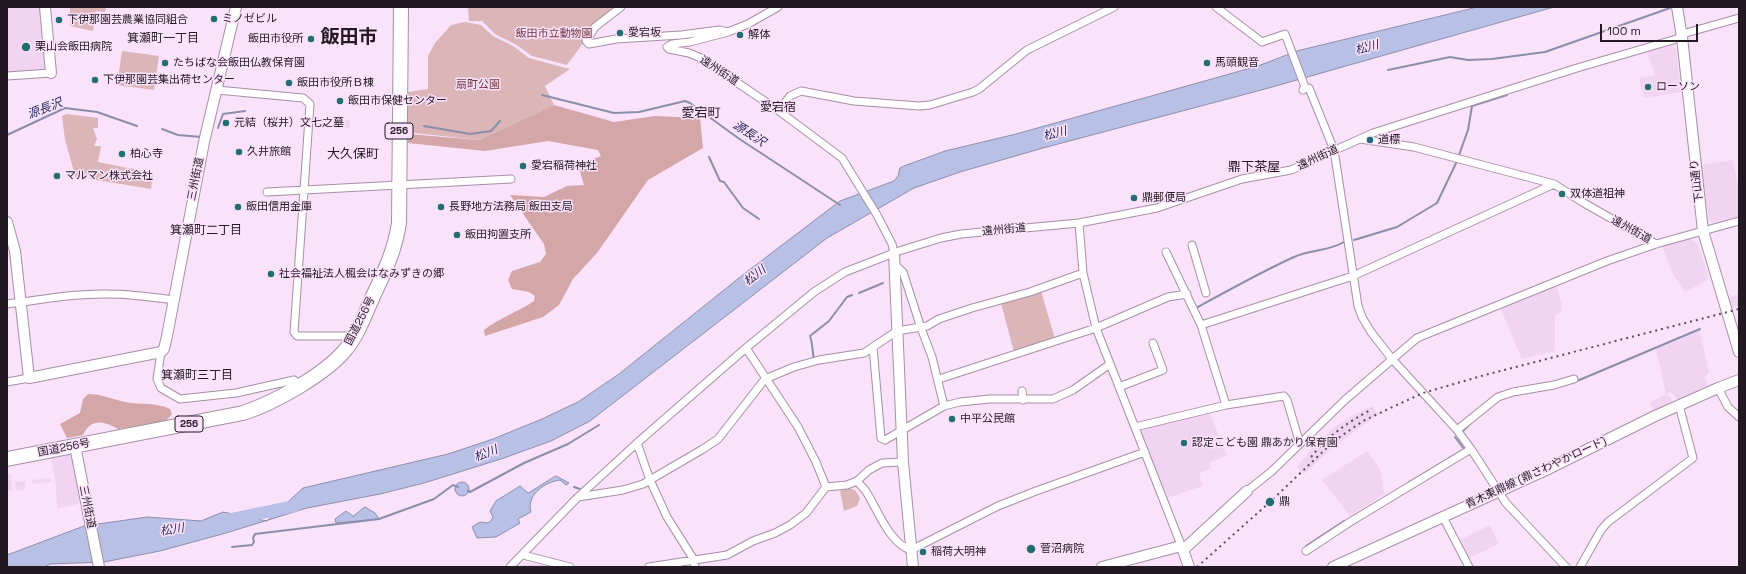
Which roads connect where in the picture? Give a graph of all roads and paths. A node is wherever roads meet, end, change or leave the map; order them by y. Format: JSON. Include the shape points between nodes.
{"nodes":[{"id":1,"x":45,"y":7,"type":"edge"},
{"id":2,"x":236,"y":7,"type":"edge"},
{"id":3,"x":400,"y":7,"type":"edge"},
{"id":4,"x":621,"y":7,"type":"edge"},
{"id":5,"x":778,"y":7,"type":"edge"},
{"id":6,"x":1114,"y":7,"type":"edge"},
{"id":7,"x":1216,"y":7,"type":"edge"},
{"id":8,"x":1677,"y":7,"type":"edge"},
{"id":9,"x":1739,"y":18,"type":"edge"},
{"id":10,"x":728,"y":32,"type":"junction"},
{"id":11,"x":1682,"y":37,"type":"junction"},
{"id":12,"x":51,"y":73,"type":"joint"},
{"id":13,"x":7,"y":76,"type":"edge"},
{"id":14,"x":217,"y":90,"type":"junction"},
{"id":15,"x":779,"y":111,"type":"junction"},
{"id":16,"x":1360,"y":138,"type":"junction"},
{"id":17,"x":1334,"y":150,"type":"junction"},
{"id":18,"x":511,"y":179,"type":"dead end"},
{"id":19,"x":1554,"y":184,"type":"junction"},
{"id":20,"x":399,"y":185,"type":"junction"},
{"id":21,"x":305,"y":190,"type":"junction"},
{"id":22,"x":267,"y":192,"type":"dead end"},
{"id":23,"x":1739,"y":221,"type":"edge"},
{"id":24,"x":7,"y":222,"type":"edge"},
{"id":25,"x":1079,"y":223,"type":"junction"},
{"id":26,"x":1703,"y":231,"type":"junction"},
{"id":27,"x":1192,"y":244,"type":"dead end"},
{"id":28,"x":1656,"y":244,"type":"junction"},
{"id":29,"x":1166,"y":252,"type":"dead end"},
{"id":30,"x":894,"y":253,"type":"junction"},
{"id":31,"x":894,"y":264,"type":"junction"},
{"id":32,"x":1083,"y":273,"type":"junction"},
{"id":33,"x":1353,"y":276,"type":"junction"},
{"id":34,"x":1206,"y":293,"type":"dead end"},
{"id":35,"x":1188,"y":294,"type":"junction"},
{"id":36,"x":174,"y":300,"type":"junction"},
{"id":37,"x":20,"y":302,"type":"junction"},
{"id":38,"x":7,"y":304,"type":"edge"},
{"id":39,"x":1201,"y":325,"type":"junction"},
{"id":40,"x":921,"y":328,"type":"junction"},
{"id":41,"x":1096,"y":328,"type":"junction"},
{"id":42,"x":898,"y":331,"type":"junction"},
{"id":43,"x":356,"y":332,"type":"junction"},
{"id":44,"x":1153,"y":343,"type":"dead end"},
{"id":45,"x":873,"y":347,"type":"junction"},
{"id":46,"x":746,"y":348,"type":"junction"},
{"id":47,"x":161,"y":352,"type":"junction"},
{"id":48,"x":1739,"y":352,"type":"edge"},
{"id":49,"x":1392,"y":359,"type":"junction"},
{"id":50,"x":1110,"y":364,"type":"junction"},
{"id":51,"x":29,"y":378,"type":"junction"},
{"id":52,"x":766,"y":379,"type":"junction"},
{"id":53,"x":938,"y":379,"type":"junction"},
{"id":54,"x":1574,"y":379,"type":"dead end"},
{"id":55,"x":1739,"y":380,"type":"edge"},
{"id":56,"x":7,"y":382,"type":"edge"},
{"id":57,"x":299,"y":385,"type":"junction"},
{"id":58,"x":1119,"y":387,"type":"junction"},
{"id":59,"x":1718,"y":388,"type":"junction"},
{"id":60,"x":1022,"y":391,"type":"dead end"},
{"id":61,"x":1024,"y":400,"type":"junction"},
{"id":62,"x":1226,"y":405,"type":"junction"},
{"id":63,"x":944,"y":406,"type":"junction"},
{"id":64,"x":1679,"y":406,"type":"junction"},
{"id":65,"x":1739,"y":417,"type":"edge"},
{"id":66,"x":1135,"y":427,"type":"junction"},
{"id":67,"x":901,"y":430,"type":"junction"},
{"id":68,"x":1457,"y":430,"type":"junction"},
{"id":69,"x":637,"y":443,"type":"junction"},
{"id":70,"x":1300,"y":444,"type":"junction"},
{"id":71,"x":74,"y":446,"type":"junction"},
{"id":72,"x":1471,"y":449,"type":"junction"},
{"id":73,"x":1145,"y":452,"type":"junction"},
{"id":74,"x":7,"y":459,"type":"edge"},
{"id":75,"x":903,"y":462,"type":"junction"},
{"id":76,"x":650,"y":480,"type":"junction"},
{"id":77,"x":857,"y":482,"type":"junction"},
{"id":78,"x":826,"y":488,"type":"junction"},
{"id":79,"x":1247,"y":492,"type":"joint"},
{"id":80,"x":1499,"y":492,"type":"junction"},
{"id":81,"x":578,"y":497,"type":"junction"},
{"id":82,"x":1443,"y":517,"type":"junction"},
{"id":83,"x":1182,"y":548,"type":"junction"},
{"id":84,"x":911,"y":550,"type":"junction"},
{"id":85,"x":1306,"y":551,"type":"dead end"},
{"id":86,"x":523,"y":555,"type":"junction"},
{"id":87,"x":695,"y":564,"type":"edge"},
{"id":88,"x":1349,"y":564,"type":"edge"},
{"id":89,"x":99,"y":567,"type":"edge"},
{"id":90,"x":510,"y":567,"type":"edge"},
{"id":91,"x":570,"y":567,"type":"edge"},
{"id":92,"x":649,"y":567,"type":"edge"},
{"id":93,"x":912,"y":567,"type":"edge"},
{"id":94,"x":1102,"y":567,"type":"edge"},
{"id":95,"x":1189,"y":567,"type":"edge"},
{"id":96,"x":1332,"y":567,"type":"edge"},
{"id":97,"x":1469,"y":567,"type":"edge"},
{"id":98,"x":1566,"y":567,"type":"edge"},
{"id":99,"x":1580,"y":567,"type":"edge"}],
"edges":[{"from":1,"to":12,"type":"street"},
{"from":2,"to":14,"type":"street","name":"三州街道"},
{"from":3,"to":20,"type":"highway","name":"国道256号","number":"256"},
{"from":4,"to":10,"type":"street","via":[[595,27],[586,41],[589,44],[616,39],[720,30]]},
{"from":5,"to":10,"type":"street"},
{"from":6,"to":15,"type":"street","via":[[1027,50],[979,89],[959,96],[919,106],[854,101],[801,91],[790,96]]},
{"from":7,"to":17,"type":"street","via":[[1262,42],[1285,34],[1288,37],[1306,88]]},
{"from":8,"to":11,"type":"street","name":"下山通り"},
{"from":9,"to":11,"type":"street","via":[[1686,33]]},
{"from":10,"to":15,"type":"street","name":"遠州街道","via":[[667,47],[701,58]]},
{"from":11,"to":16,"type":"street"},
{"from":11,"to":26,"type":"street","name":"下山通り"},
{"from":12,"to":13,"type":"street"},
{"from":14,"to":21,"type":"street","via":[[307,100],[311,110]]},
{"from":14,"to":36,"type":"street","name":"三州街道","via":[[201,156]]},
{"from":15,"to":30,"type":"street","name":"遠州街道","via":[[842,158],[877,215]]},
{"from":16,"to":17,"type":"street","name":"遠州街道"},
{"from":16,"to":19,"type":"street","name":"遠州街道","via":[[1414,146]]},
{"from":17,"to":25,"type":"street","name":"遠州街道","via":[[1291,170],[1242,179],[1157,208]]},
{"from":17,"to":33,"type":"street"},
{"from":18,"to":20,"type":"street"},
{"from":19,"to":28,"type":"street","name":"遠州街道"},
{"from":19,"to":33,"type":"street"},
{"from":20,"to":21,"type":"street"},
{"from":20,"to":43,"type":"highway","name":"国道256号","number":"256","via":[[399,223],[392,255]]},
{"from":21,"to":22,"type":"street"},
{"from":21,"to":43,"type":"street","via":[[294,332],[297,336]]},
{"from":23,"to":26,"type":"street"},
{"from":24,"to":37,"type":"street","via":[[15,251]]},
{"from":25,"to":30,"type":"street","name":"遠州街道","via":[[961,234]]},
{"from":25,"to":32,"type":"street"},
{"from":26,"to":28,"type":"street"},
{"from":26,"to":48,"type":"street","name":"下山通り"},
{"from":27,"to":34,"type":"street"},
{"from":28,"to":49,"type":"street","via":[[1428,333]]},
{"from":29,"to":35,"type":"street"},
{"from":30,"to":31,"type":"street"},
{"from":30,"to":46,"type":"street","via":[[845,272],[824,285]]},
{"from":31,"to":40,"type":"street","via":[[903,272]]},
{"from":31,"to":42,"type":"street"},
{"from":32,"to":40,"type":"street","via":[[939,319]]},
{"from":32,"to":41,"type":"street"},
{"from":33,"to":39,"type":"street"},
{"from":33,"to":49,"type":"street","via":[[1362,317],[1370,332]]},
{"from":35,"to":39,"type":"street"},
{"from":35,"to":41,"type":"street","via":[[1168,297]]},
{"from":36,"to":37,"type":"street","via":[[136,295],[89,294]]},
{"from":36,"to":47,"type":"street","name":"三州街道"},
{"from":37,"to":38,"type":"street"},
{"from":37,"to":51,"type":"street"},
{"from":39,"to":62,"type":"street"},
{"from":40,"to":42,"type":"street"},
{"from":40,"to":53,"type":"street"},
{"from":41,"to":50,"type":"street"},
{"from":41,"to":53,"type":"street"},
{"from":42,"to":45,"type":"street"},
{"from":42,"to":67,"type":"street"},
{"from":43,"to":57,"type":"highway","name":"国道256号","number":"256","via":[[346,349],[330,365]]},
{"from":44,"to":58,"type":"street","via":[[1163,370]]},
{"from":45,"to":52,"type":"street","via":[[864,353],[794,367]]},
{"from":45,"to":67,"type":"street","via":[[882,438],[884,440]]},
{"from":46,"to":52,"type":"street"},
{"from":46,"to":69,"type":"street"},
{"from":47,"to":51,"type":"street"},
{"from":47,"to":57,"type":"street","name":"三州街道","via":[[156,379],[161,388],[180,399],[236,393],[294,380]]},
{"from":49,"to":68,"type":"street"},
{"from":49,"to":70,"type":"street"},
{"from":50,"to":58,"type":"street"},
{"from":50,"to":61,"type":"street","via":[[1073,390],[1053,399]]},
{"from":51,"to":56,"type":"street"},
{"from":52,"to":76,"type":"street","via":[[715,442]]},
{"from":52,"to":78,"type":"street","via":[[798,427]]},
{"from":53,"to":63,"type":"street"},
{"from":54,"to":68,"type":"street","via":[[1554,386],[1513,392],[1498,397]]},
{"from":55,"to":59,"type":"street","name":"青木東鼎線 (鼎さわやかロード)"},
{"from":57,"to":71,"type":"highway","name":"国道256号","number":"256","via":[[260,406],[231,416]]},
{"from":58,"to":66,"type":"street"},
{"from":59,"to":64,"type":"street","name":"青木東鼎線 (鼎さわやかロード)"},
{"from":59,"to":65,"type":"street","via":[[1728,407]]},
{"from":60,"to":61,"type":"street"},
{"from":61,"to":63,"type":"street","via":[[990,399]]},
{"from":62,"to":66,"type":"street"},
{"from":62,"to":70,"type":"street","via":[[1284,396]]},
{"from":63,"to":67,"type":"street"},
{"from":64,"to":80,"type":"street","name":"青木東鼎線 (鼎さわやかロード)"},
{"from":64,"to":99,"type":"street","via":[[1693,458],[1608,522]]},
{"from":66,"to":73,"type":"street"},
{"from":67,"to":75,"type":"street"},
{"from":68,"to":72,"type":"street"},
{"from":69,"to":76,"type":"street"},
{"from":69,"to":81,"type":"street"},
{"from":70,"to":79,"type":"street"},
{"from":71,"to":74,"type":"highway","name":"国道256号","number":"256"},
{"from":71,"to":89,"type":"street","name":"三州街道"},
{"from":72,"to":80,"type":"street"},
{"from":72,"to":85,"type":"street"},
{"from":73,"to":83,"type":"street"},
{"from":73,"to":84,"type":"street","via":[[998,506]]},
{"from":75,"to":77,"type":"street","via":[[882,463],[869,470]]},
{"from":75,"to":84,"type":"street"},
{"from":76,"to":81,"type":"street","via":[[623,490]]},
{"from":76,"to":87,"type":"street","via":[[667,517]]},
{"from":77,"to":78,"type":"street"},
{"from":77,"to":84,"type":"street","via":[[896,540]]},
{"from":78,"to":87,"type":"street","via":[[806,513],[790,525],[727,554]]},
{"from":79,"to":83,"type":"street"},
{"from":80,"to":82,"type":"street","name":"青木東鼎線 (鼎さわやかロード)"},
{"from":80,"to":98,"type":"street","via":[[1506,504]]},
{"from":81,"to":86,"type":"street"},
{"from":82,"to":88,"type":"street","name":"青木東鼎線 (鼎さわやかロード)"},
{"from":82,"to":97,"type":"street"},
{"from":83,"to":94,"type":"street"},
{"from":83,"to":95,"type":"street"},
{"from":84,"to":93,"type":"street"},
{"from":86,"to":90,"type":"street"},
{"from":86,"to":91,"type":"street"},
{"from":87,"to":92,"type":"street"},
{"from":88,"to":96,"type":"street","name":"青木東鼎線 (鼎さわやかロード)"}]}
